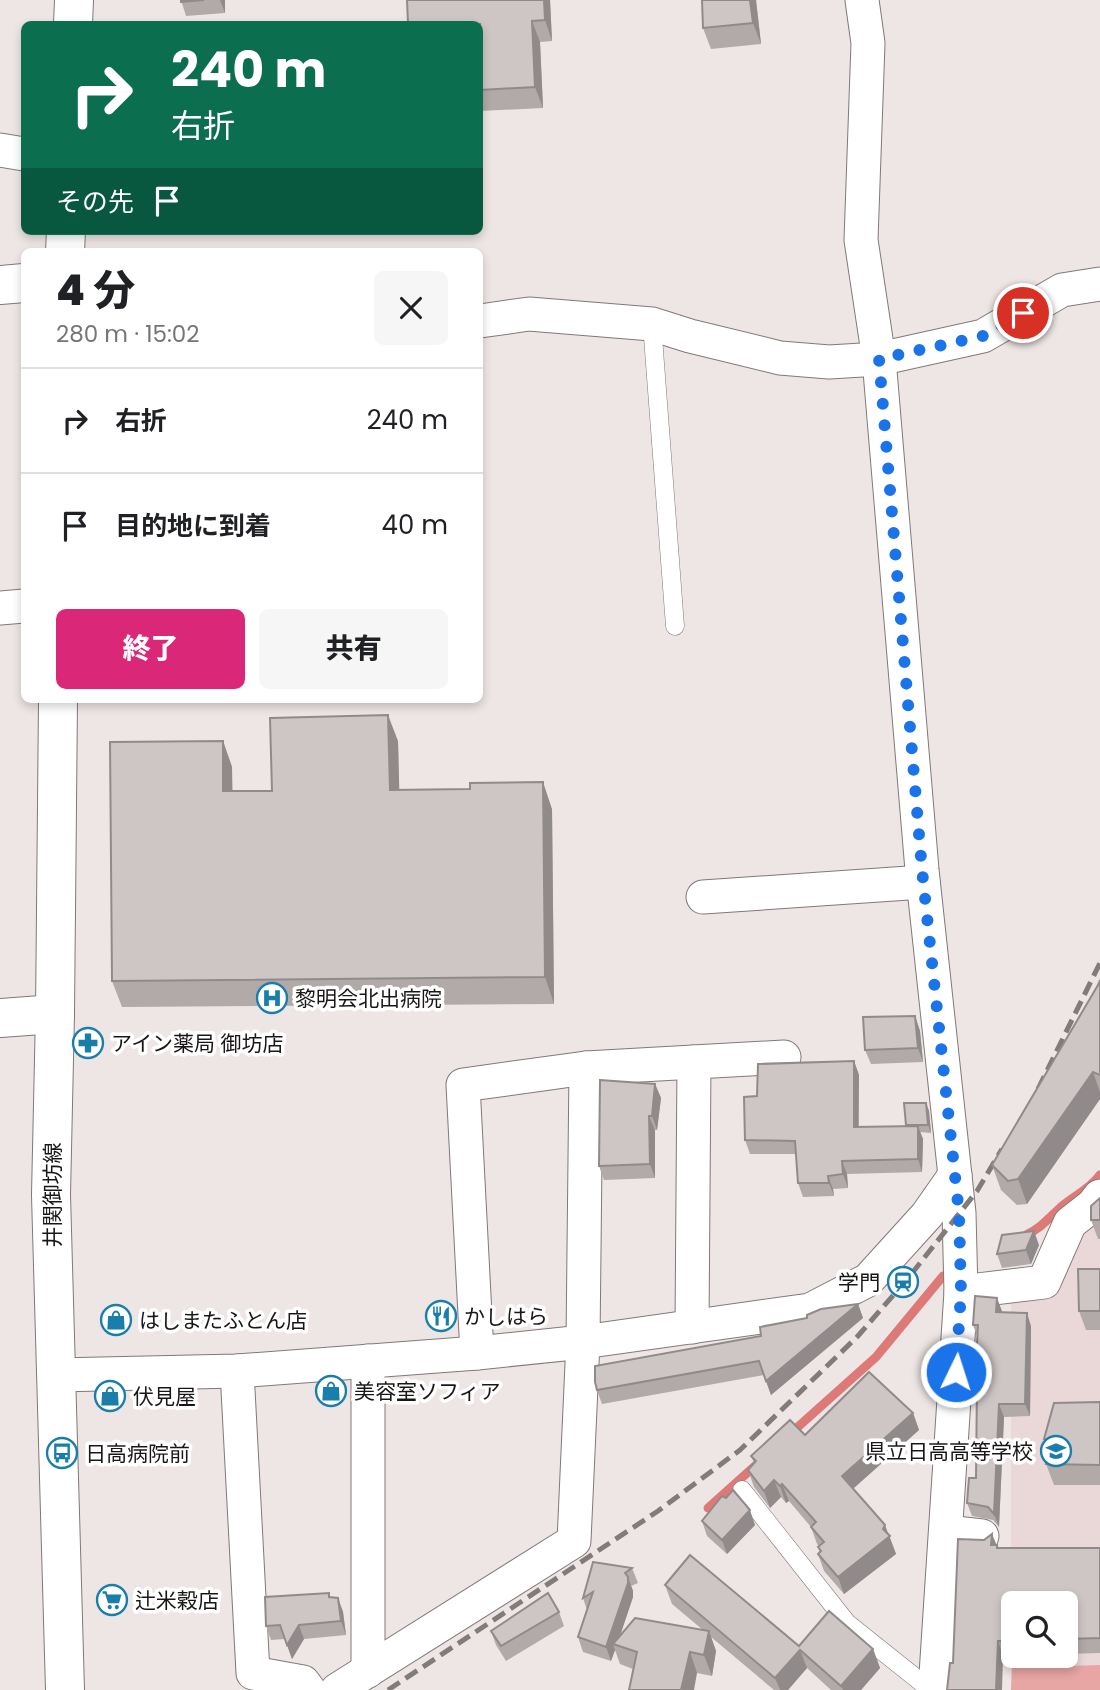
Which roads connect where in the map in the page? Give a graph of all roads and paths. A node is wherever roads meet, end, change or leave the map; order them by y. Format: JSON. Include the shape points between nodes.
{"nodes":[{"id":1,"x":74,"y":0,"type":"edge"},
{"id":2,"x":862,"y":0,"type":"edge"},
{"id":3,"x":73,"y":21,"type":"edge"},
{"id":4,"x":0,"y":150,"type":"edge"},
{"id":5,"x":21,"y":154,"type":"edge"},
{"id":6,"x":21,"y":283,"type":"edge"},
{"id":7,"x":1100,"y":284,"type":"edge"},
{"id":8,"x":0,"y":285,"type":"edge"},
{"id":9,"x":483,"y":321,"type":"edge"},
{"id":10,"x":652,"y":324,"type":"junction"},
{"id":11,"x":879,"y":359,"type":"junction"},
{"id":12,"x":21,"y":606,"type":"edge"},
{"id":13,"x":0,"y":608,"type":"edge"},
{"id":14,"x":675,"y":626,"type":"dead end"},
{"id":15,"x":58,"y":703,"type":"edge"},
{"id":16,"x":923,"y":882,"type":"junction"},
{"id":17,"x":703,"y":897,"type":"dead end"},
{"id":18,"x":55,"y":1014,"type":"junction"},
{"id":19,"x":0,"y":1018,"type":"edge"},
{"id":20,"x":784,"y":1057,"type":"dead end"},
{"id":21,"x":694,"y":1062,"type":"junction"},
{"id":22,"x":586,"y":1068,"type":"junction"},
{"id":23,"x":955,"y":1175,"type":"junction"},
{"id":24,"x":1100,"y":1196,"type":"edge"},
{"id":25,"x":961,"y":1292,"type":"junction"},
{"id":26,"x":692,"y":1327,"type":"junction"},
{"id":27,"x":583,"y":1342,"type":"junction"},
{"id":28,"x":477,"y":1353,"type":"junction"},
{"id":29,"x":368,"y":1361,"type":"junction"},
{"id":30,"x":237,"y":1371,"type":"junction"},
{"id":31,"x":56,"y":1375,"type":"junction"},
{"id":32,"x":742,"y":1490,"type":"dead end"},
{"id":33,"x":946,"y":1532,"type":"junction"},
{"id":34,"x":982,"y":1536,"type":"dead end"},
{"id":35,"x":368,"y":1671,"type":"junction"},
{"id":36,"x":65,"y":1690,"type":"edge"},
{"id":37,"x":309,"y":1690,"type":"edge"},
{"id":38,"x":337,"y":1690,"type":"edge"},
{"id":39,"x":933,"y":1690,"type":"edge"}],
"edges":[{"from":1,"to":3,"type":"main road"},
{"from":2,"to":11,"type":"street","via":[[868,43],[861,240]]},
{"from":4,"to":5,"type":"street"},
{"from":6,"to":8,"type":"main road"},
{"from":7,"to":11,"type":"street","via":[[1062,290],[983,336]]},
{"from":9,"to":10,"type":"street","via":[[529,314]]},
{"from":10,"to":11,"type":"street","via":[[780,358],[829,362]]},
{"from":10,"to":14,"type":"lane"},
{"from":11,"to":16,"type":"street"},
{"from":12,"to":13,"type":"street"},
{"from":15,"to":18,"type":"main road","name":"井関御坊線"},
{"from":16,"to":17,"type":"street"},
{"from":16,"to":23,"type":"street"},
{"from":18,"to":19,"type":"main road"},
{"from":18,"to":31,"type":"main road","name":"井関御坊線","via":[[51,1195]]},
{"from":20,"to":21,"type":"street"},
{"from":21,"to":22,"type":"street"},
{"from":21,"to":26,"type":"street"},
{"from":22,"to":27,"type":"street"},
{"from":22,"to":28,"type":"street","via":[[463,1085]]},
{"from":23,"to":25,"type":"street"},
{"from":23,"to":26,"type":"street","via":[[927,1215],[868,1280],[810,1310]]},
{"from":24,"to":25,"type":"street","via":[[1070,1223],[1044,1282]]},
{"from":25,"to":33,"type":"street"},
{"from":26,"to":27,"type":"street"},
{"from":27,"to":28,"type":"street"},
{"from":27,"to":35,"type":"street","via":[[574,1541]]},
{"from":28,"to":29,"type":"street"},
{"from":29,"to":30,"type":"street"},
{"from":29,"to":35,"type":"street"},
{"from":30,"to":31,"type":"street"},
{"from":30,"to":37,"type":"street","via":[[253,1673],[303,1682]]},
{"from":31,"to":36,"type":"main road","name":"井関御坊線"},
{"from":32,"to":39,"type":"lane","via":[[847,1623]]},
{"from":33,"to":34,"type":"street"},
{"from":33,"to":39,"type":"street"},
{"from":35,"to":38,"type":"street"}]}
